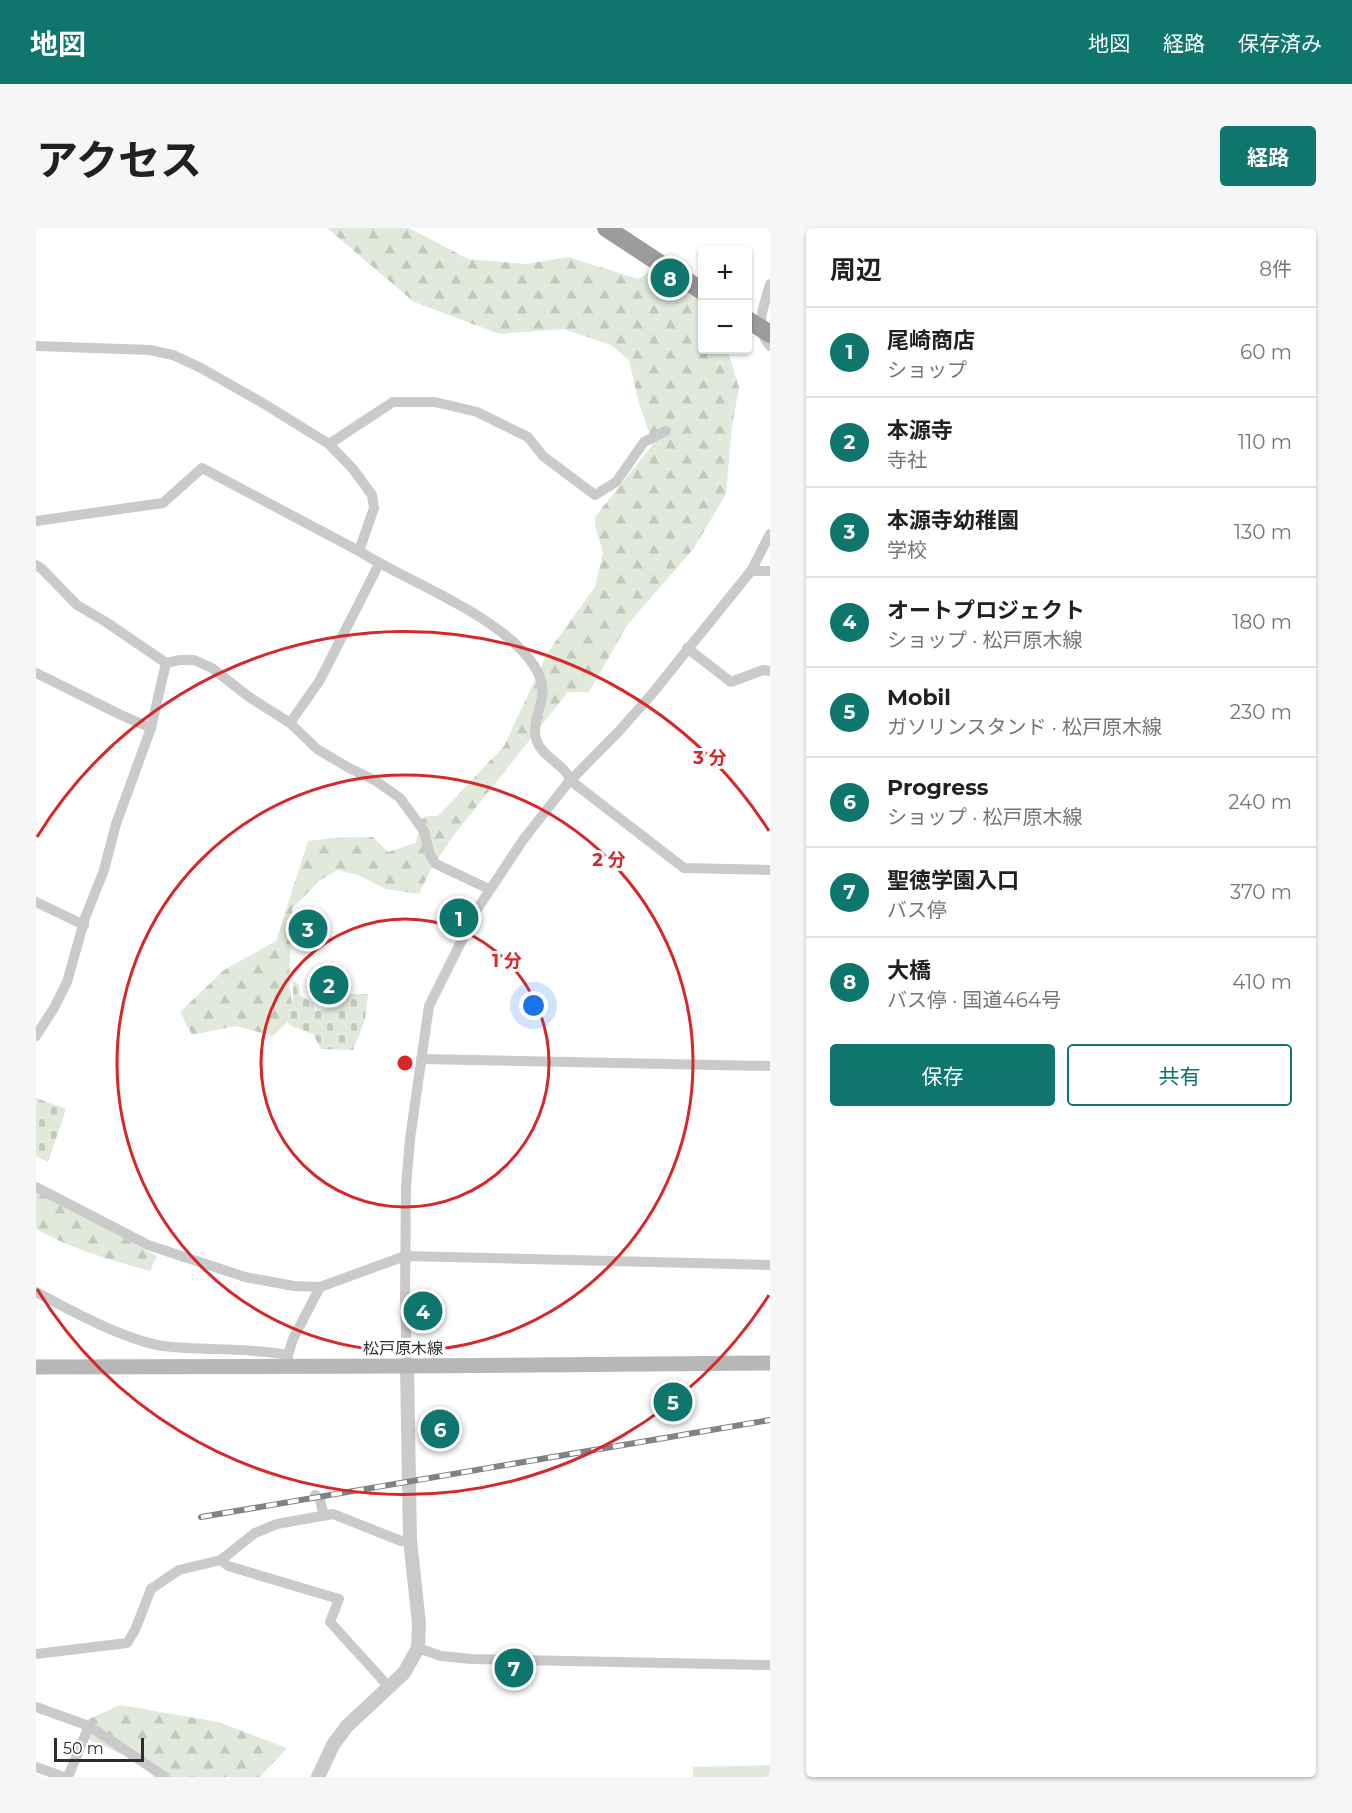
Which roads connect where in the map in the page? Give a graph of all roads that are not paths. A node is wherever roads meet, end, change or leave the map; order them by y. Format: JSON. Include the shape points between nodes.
{"nodes":[{"id":1,"x":606,"y":228,"type":"edge"},
{"id":2,"x":770,"y":285,"type":"edge"},
{"id":3,"x":698,"y":288,"type":"edge"},
{"id":4,"x":759,"y":327,"type":"edge"},
{"id":5,"x":36,"y":346,"type":"edge"},
{"id":6,"x":770,"y":346,"type":"edge"},
{"id":7,"x":666,"y":431,"type":"dead end"},
{"id":8,"x":329,"y":444,"type":"junction"},
{"id":9,"x":36,"y":521,"type":"edge"},
{"id":10,"x":770,"y":534,"type":"edge"},
{"id":11,"x":359,"y":551,"type":"junction"},
{"id":12,"x":379,"y":564,"type":"junction"},
{"id":13,"x":36,"y":565,"type":"edge"},
{"id":14,"x":751,"y":570,"type":"junction"},
{"id":15,"x":770,"y":570,"type":"edge"},
{"id":16,"x":687,"y":648,"type":"junction"},
{"id":17,"x":166,"y":663,"type":"junction"},
{"id":18,"x":770,"y":671,"type":"edge"},
{"id":19,"x":36,"y":673,"type":"edge"},
{"id":20,"x":290,"y":723,"type":"junction"},
{"id":21,"x":150,"y":728,"type":"junction"},
{"id":22,"x":570,"y":780,"type":"junction"},
{"id":23,"x":770,"y":870,"type":"edge"},
{"id":24,"x":489,"y":889,"type":"junction"},
{"id":25,"x":36,"y":902,"type":"edge"},
{"id":26,"x":84,"y":925,"type":"junction"},
{"id":27,"x":36,"y":1036,"type":"edge"},
{"id":28,"x":422,"y":1059,"type":"junction"},
{"id":29,"x":770,"y":1066,"type":"edge"},
{"id":30,"x":36,"y":1187,"type":"edge"},
{"id":31,"x":405,"y":1256,"type":"junction"},
{"id":32,"x":770,"y":1264,"type":"edge"},
{"id":33,"x":320,"y":1287,"type":"junction"},
{"id":34,"x":36,"y":1292,"type":"edge"},
{"id":35,"x":288,"y":1361,"type":"junction"},
{"id":36,"x":770,"y":1363,"type":"edge"},
{"id":37,"x":407,"y":1366,"type":"junction"},
{"id":38,"x":36,"y":1367,"type":"edge"},
{"id":39,"x":315,"y":1495,"type":"dead end"},
{"id":40,"x":324,"y":1516,"type":"junction"},
{"id":41,"x":410,"y":1540,"type":"junction"},
{"id":42,"x":221,"y":1560,"type":"junction"},
{"id":43,"x":418,"y":1648,"type":"junction"},
{"id":44,"x":36,"y":1654,"type":"edge"},
{"id":45,"x":770,"y":1665,"type":"edge"},
{"id":46,"x":389,"y":1687,"type":"junction"},
{"id":47,"x":36,"y":1707,"type":"edge"},
{"id":48,"x":89,"y":1726,"type":"junction"},
{"id":49,"x":36,"y":1767,"type":"edge"},
{"id":50,"x":69,"y":1777,"type":"edge"},
{"id":51,"x":165,"y":1777,"type":"edge"},
{"id":52,"x":318,"y":1777,"type":"edge"}],
"edges":[{"from":1,"to":3,"type":"highway"},
{"from":2,"to":4,"type":"street"},
{"from":4,"to":6,"type":"street"},
{"from":5,"to":8,"type":"street","via":[[153,350],[173,355]]},
{"from":7,"to":8,"type":"street","via":[[644,442],[616,482],[595,495],[543,456],[528,437],[477,412],[435,402],[393,402]]},
{"from":8,"to":11,"type":"street","via":[[372,495],[374,508]]},
{"from":9,"to":11,"type":"street","via":[[163,503],[202,468]]},
{"from":10,"to":14,"type":"street"},
{"from":11,"to":12,"type":"street"},
{"from":12,"to":20,"type":"street","via":[[320,680]]},
{"from":12,"to":22,"type":"street","via":[[471,611],[527,655],[544,692],[535,731],[541,749],[566,771]]},
{"from":13,"to":17,"type":"street","via":[[77,605]]},
{"from":14,"to":15,"type":"street"},
{"from":14,"to":16,"type":"street"},
{"from":16,"to":18,"type":"street","via":[[731,682]]},
{"from":16,"to":22,"type":"street","via":[[620,730]]},
{"from":17,"to":20,"type":"street","via":[[195,660],[212,668]]},
{"from":17,"to":21,"type":"street"},
{"from":19,"to":21,"type":"street"},
{"from":20,"to":24,"type":"street","via":[[317,749],[376,780],[400,798],[424,831],[436,864]]},
{"from":21,"to":26,"type":"street"},
{"from":22,"to":23,"type":"street","via":[[684,868]]},
{"from":22,"to":24,"type":"street"},
{"from":24,"to":28,"type":"street","via":[[429,1006]]},
{"from":25,"to":26,"type":"street"},
{"from":26,"to":27,"type":"street","via":[[67,982]]},
{"from":28,"to":29,"type":"street"},
{"from":28,"to":31,"type":"street","via":[[410,1139]]},
{"from":30,"to":33,"type":"street","via":[[148,1245],[245,1277]]},
{"from":31,"to":32,"type":"street"},
{"from":31,"to":33,"type":"street"},
{"from":31,"to":37,"type":"street"},
{"from":33,"to":35,"type":"street","via":[[293,1339]]},
{"from":34,"to":35,"type":"street","via":[[138,1340],[163,1346],[270,1352]]},
{"from":35,"to":37,"type":"main road","name":"松戸原木線"},
{"from":35,"to":38,"type":"main road","name":"松戸原木線"},
{"from":36,"to":37,"type":"main road","name":"松戸原木線"},
{"from":37,"to":41,"type":"street"},
{"from":39,"to":40,"type":"street"},
{"from":40,"to":41,"type":"street","via":[[333,1514]]},
{"from":40,"to":42,"type":"street","via":[[277,1524],[255,1533]]},
{"from":41,"to":43,"type":"street"},
{"from":42,"to":44,"type":"street","via":[[179,1570],[151,1589],[127,1643]]},
{"from":42,"to":46,"type":"street","via":[[228,1566],[339,1599],[330,1622]]},
{"from":43,"to":45,"type":"street","via":[[441,1656],[471,1659]]},
{"from":43,"to":46,"type":"street","via":[[404,1673]]},
{"from":46,"to":52,"type":"street","via":[[347,1726],[333,1744]]},
{"from":47,"to":48,"type":"street"},
{"from":48,"to":50,"type":"street"},
{"from":48,"to":51,"type":"street"},
{"from":49,"to":50,"type":"street"}]}
